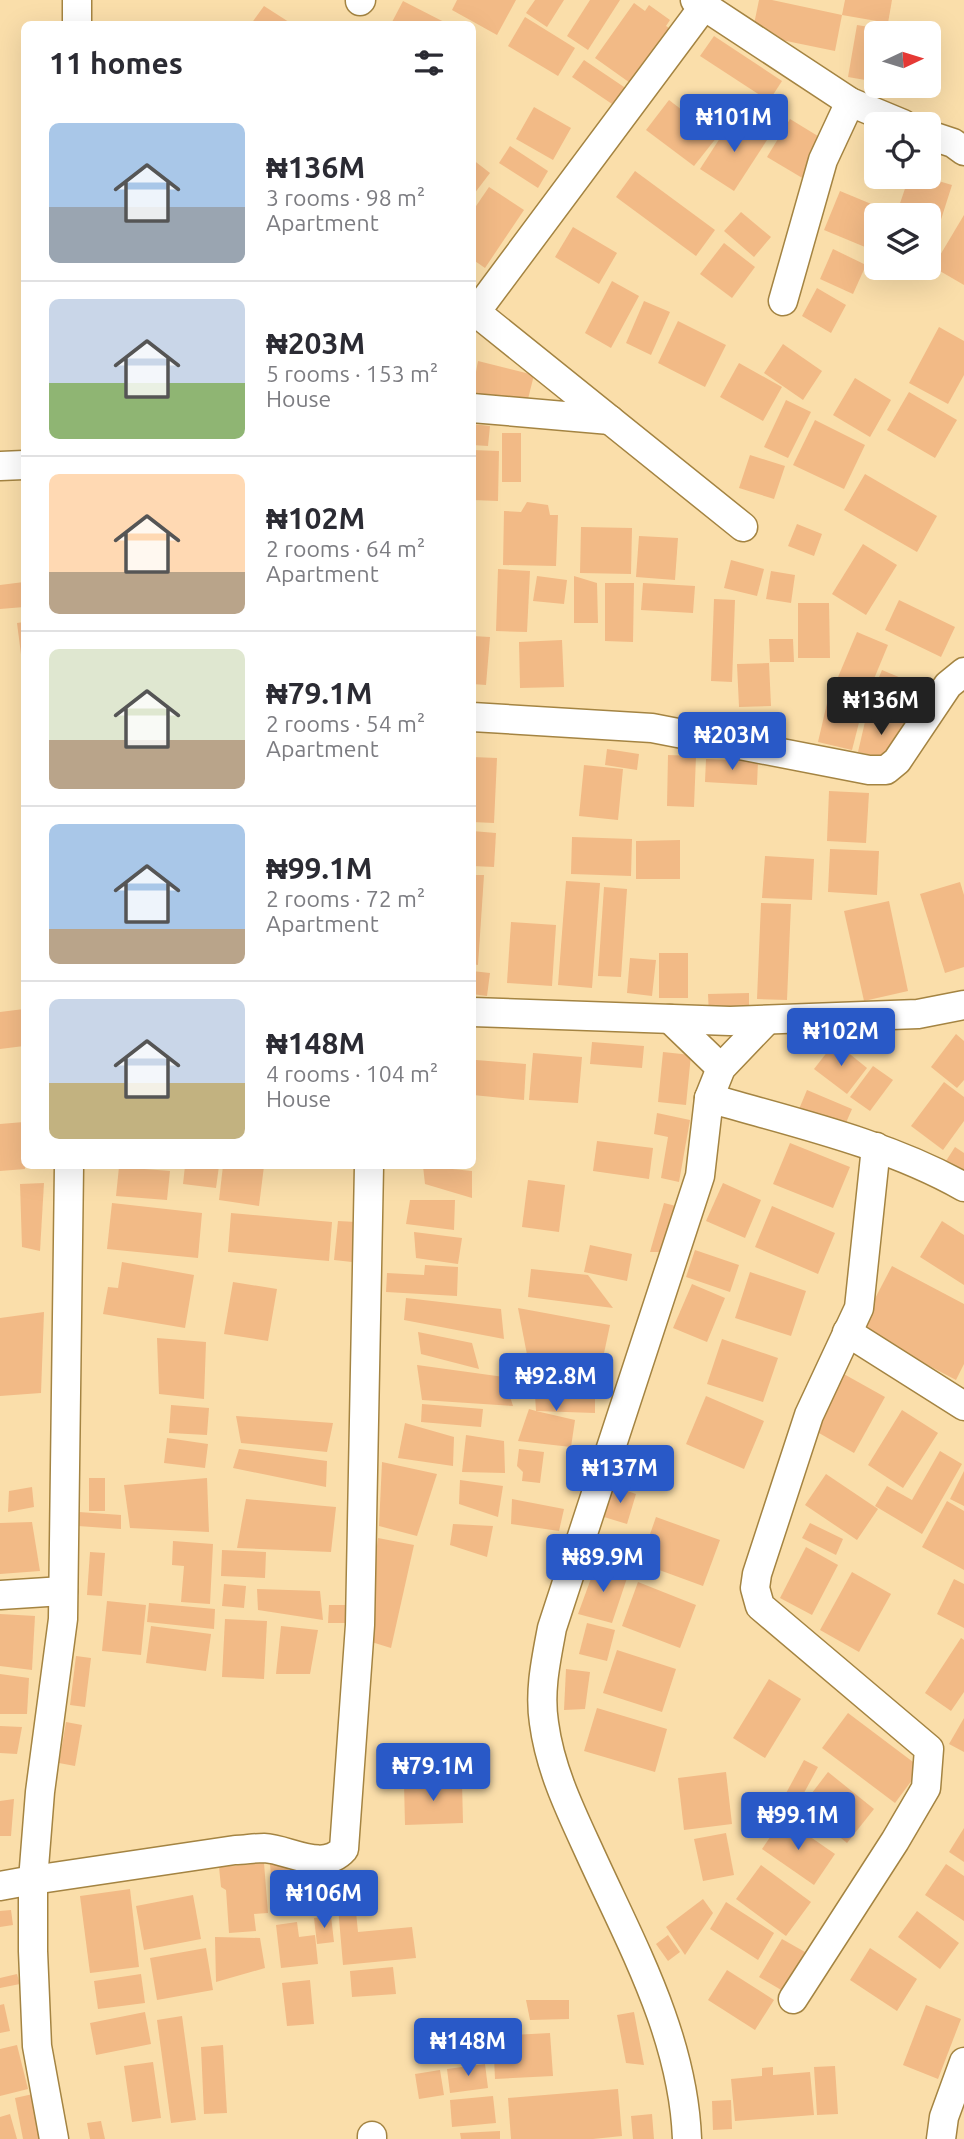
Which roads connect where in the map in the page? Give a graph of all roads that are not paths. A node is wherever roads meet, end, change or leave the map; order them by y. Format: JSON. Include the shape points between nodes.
{"nodes":[{"id":1,"x":699,"y":3,"type":"edge"},
{"id":2,"x":850,"y":102,"type":"junction"},
{"id":3,"x":874,"y":112,"type":"edge"},
{"id":4,"x":783,"y":301,"type":"dead end"},
{"id":5,"x":476,"y":307,"type":"edge"},
{"id":6,"x":476,"y":312,"type":"edge"},
{"id":7,"x":476,"y":408,"type":"edge"},
{"id":8,"x":610,"y":420,"type":"junction"},
{"id":9,"x":21,"y":465,"type":"edge"},
{"id":10,"x":0,"y":466,"type":"edge"},
{"id":11,"x":743,"y":527,"type":"dead end"},
{"id":12,"x":964,"y":672,"type":"edge"},
{"id":13,"x":476,"y":717,"type":"edge"},
{"id":14,"x":964,"y":1005,"type":"edge"},
{"id":15,"x":476,"y":1012,"type":"edge"},
{"id":16,"x":670,"y":1019,"type":"junction"},
{"id":17,"x":767,"y":1020,"type":"junction"},
{"id":18,"x":721,"y":1068,"type":"junction"},
{"id":19,"x":709,"y":1098,"type":"junction"},
{"id":20,"x":876,"y":1147,"type":"junction"},
{"id":21,"x":69,"y":1169,"type":"edge"},
{"id":22,"x":369,"y":1169,"type":"edge"},
{"id":23,"x":964,"y":1187,"type":"edge"},
{"id":24,"x":847,"y":1332,"type":"junction"},
{"id":25,"x":964,"y":1406,"type":"edge"},
{"id":26,"x":63,"y":1591,"type":"junction"},
{"id":27,"x":0,"y":1595,"type":"edge"},
{"id":28,"x":33,"y":1880,"type":"junction"},
{"id":29,"x":0,"y":1886,"type":"edge"},
{"id":30,"x":793,"y":1999,"type":"dead end"},
{"id":31,"x":964,"y":2062,"type":"edge"},
{"id":32,"x":54,"y":2139,"type":"edge"},
{"id":33,"x":687,"y":2139,"type":"edge"},
{"id":34,"x":941,"y":2139,"type":"edge"}],
"edges":[{"from":1,"to":2,"type":"street"},
{"from":1,"to":5,"type":"street"},
{"from":2,"to":3,"type":"street"},
{"from":2,"to":4,"type":"street","via":[[823,160]]},
{"from":6,"to":8,"type":"street"},
{"from":7,"to":8,"type":"street"},
{"from":8,"to":11,"type":"street"},
{"from":9,"to":10,"type":"street"},
{"from":12,"to":13,"type":"street","via":[[948,685],[897,761],[886,770],[652,728]]},
{"from":14,"to":17,"type":"street","via":[[918,1014]]},
{"from":15,"to":16,"type":"street"},
{"from":16,"to":17,"type":"street"},
{"from":16,"to":18,"type":"street"},
{"from":17,"to":18,"type":"street"},
{"from":18,"to":19,"type":"street"},
{"from":19,"to":20,"type":"street"},
{"from":19,"to":33,"type":"street","via":[[700,1176],[552,1628],[542,1679],[544,1722],[556,1777],[657,2001],[686,2106]]},
{"from":20,"to":23,"type":"street","via":[[930,1167]]},
{"from":20,"to":24,"type":"street","via":[[863,1287]]},
{"from":21,"to":26,"type":"street"},
{"from":22,"to":28,"type":"street","via":[[360,1625],[344,1849],[338,1856],[318,1860],[264,1848],[235,1850]]},
{"from":24,"to":25,"type":"street"},
{"from":24,"to":30,"type":"street","via":[[809,1415],[757,1574],[756,1597],[760,1606],[929,1749],[926,1788]]},
{"from":26,"to":27,"type":"street"},
{"from":26,"to":28,"type":"street"},
{"from":28,"to":29,"type":"street"},
{"from":28,"to":32,"type":"street","via":[[37,2046]]},
{"from":31,"to":34,"type":"street"}]}
